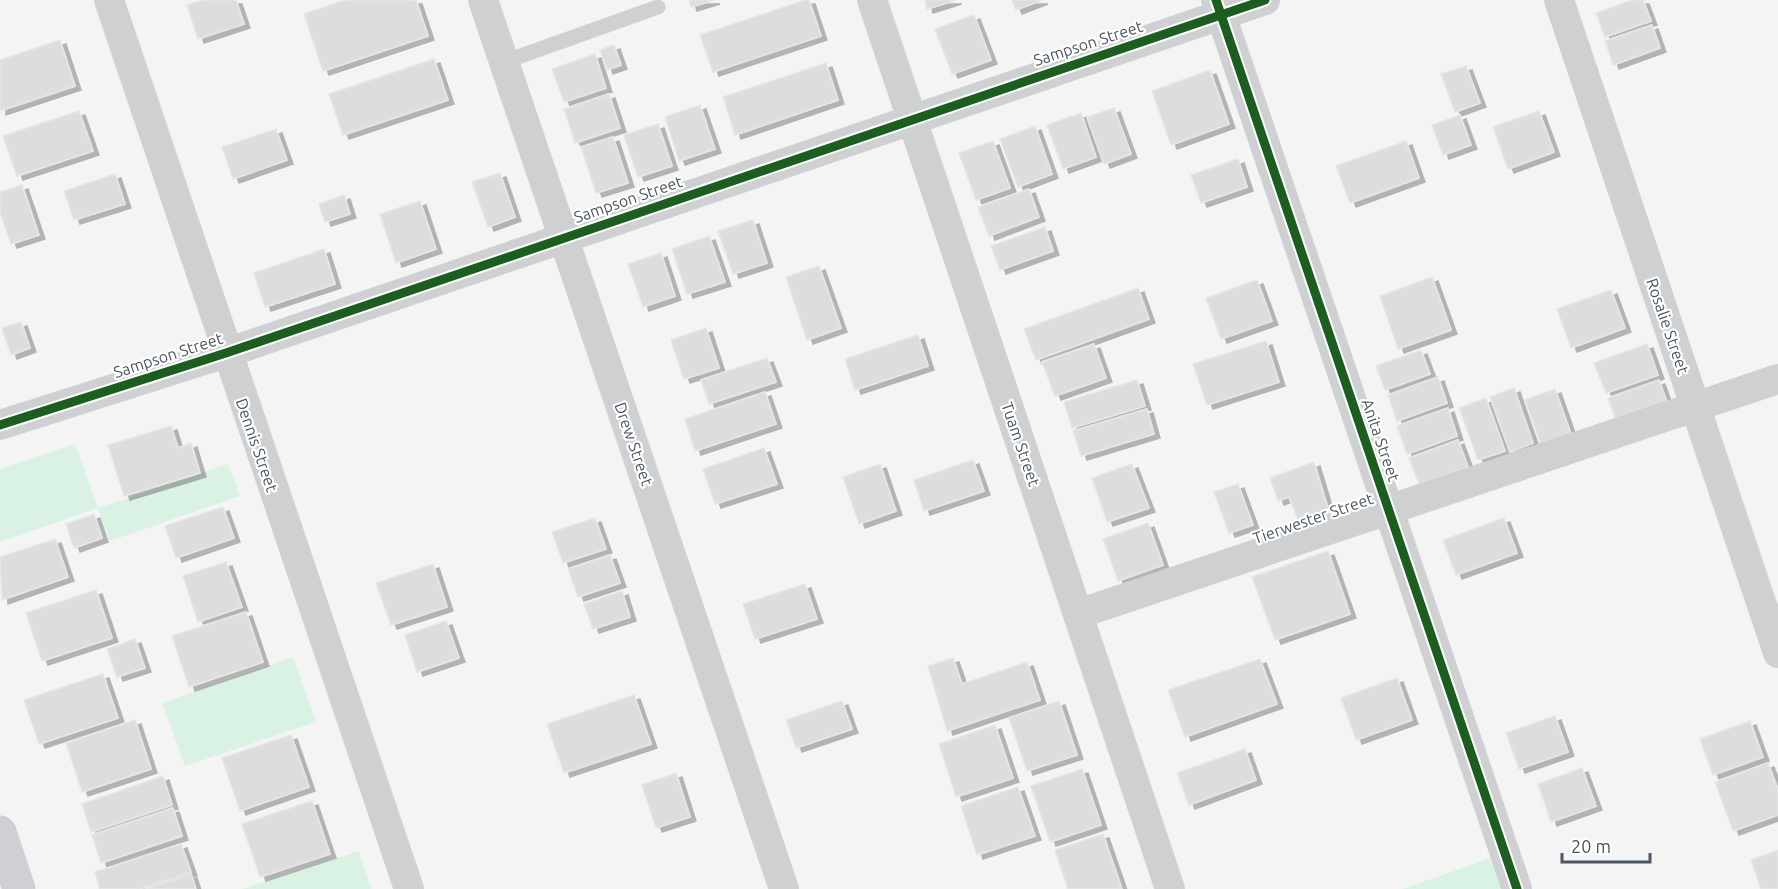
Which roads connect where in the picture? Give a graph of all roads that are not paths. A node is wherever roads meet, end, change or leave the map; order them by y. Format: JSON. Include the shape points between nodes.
{"nodes":[{"id":1,"x":109,"y":0,"type":"edge"},
{"id":2,"x":483,"y":0,"type":"edge"},
{"id":3,"x":872,"y":0,"type":"edge"},
{"id":4,"x":1265,"y":0,"type":"edge"},
{"id":5,"x":1559,"y":0,"type":"edge"},
{"id":6,"x":658,"y":7,"type":"dead end"},
{"id":7,"x":1218,"y":7,"type":"edge"},
{"id":8,"x":504,"y":62,"type":"junction"},
{"id":9,"x":911,"y":118,"type":"junction"},
{"id":10,"x":564,"y":237,"type":"junction"},
{"id":11,"x":226,"y":353,"type":"junction"},
{"id":12,"x":1778,"y":379,"type":"edge"},
{"id":13,"x":1695,"y":407,"type":"junction"},
{"id":14,"x":0,"y":425,"type":"edge"},
{"id":15,"x":1388,"y":509,"type":"junction"},
{"id":16,"x":1078,"y":614,"type":"junction"},
{"id":17,"x":1778,"y":653,"type":"edge"},
{"id":18,"x":0,"y":832,"type":"edge"},
{"id":19,"x":19,"y":889,"type":"edge"},
{"id":20,"x":409,"y":889,"type":"edge"},
{"id":21,"x":784,"y":889,"type":"edge"},
{"id":22,"x":1170,"y":889,"type":"edge"},
{"id":23,"x":1517,"y":889,"type":"edge"}],
"edges":[{"from":1,"to":11,"type":"street","name":"Dennis Street"},
{"from":2,"to":8,"type":"street","name":"Drew Street"},
{"from":3,"to":9,"type":"street","name":"Tuam Street"},
{"from":4,"to":7,"type":"street","name":"Sampson Street"},
{"from":5,"to":13,"type":"street","name":"Rosalie Street"},
{"from":6,"to":8,"type":"lane"},
{"from":7,"to":9,"type":"street","name":"Sampson Street"},
{"from":7,"to":15,"type":"street","name":"Anita Street"},
{"from":8,"to":10,"type":"street","name":"Drew Street"},
{"from":9,"to":10,"type":"street","name":"Sampson Street"},
{"from":9,"to":16,"type":"street","name":"Tuam Street"},
{"from":10,"to":11,"type":"street","name":"Sampson Street"},
{"from":10,"to":21,"type":"street","name":"Drew Street"},
{"from":11,"to":14,"type":"street","name":"Sampson Street"},
{"from":11,"to":20,"type":"street","name":"Dennis Street"},
{"from":12,"to":13,"type":"street","name":"Tierwester Street"},
{"from":13,"to":15,"type":"street","name":"Tierwester Street"},
{"from":13,"to":17,"type":"street","name":"Rosalie Street"},
{"from":15,"to":16,"type":"street","name":"Tierwester Street"},
{"from":15,"to":23,"type":"street","name":"Anita Street"},
{"from":16,"to":22,"type":"street","name":"Tuam Street"},
{"from":18,"to":19,"type":"street"}]}
